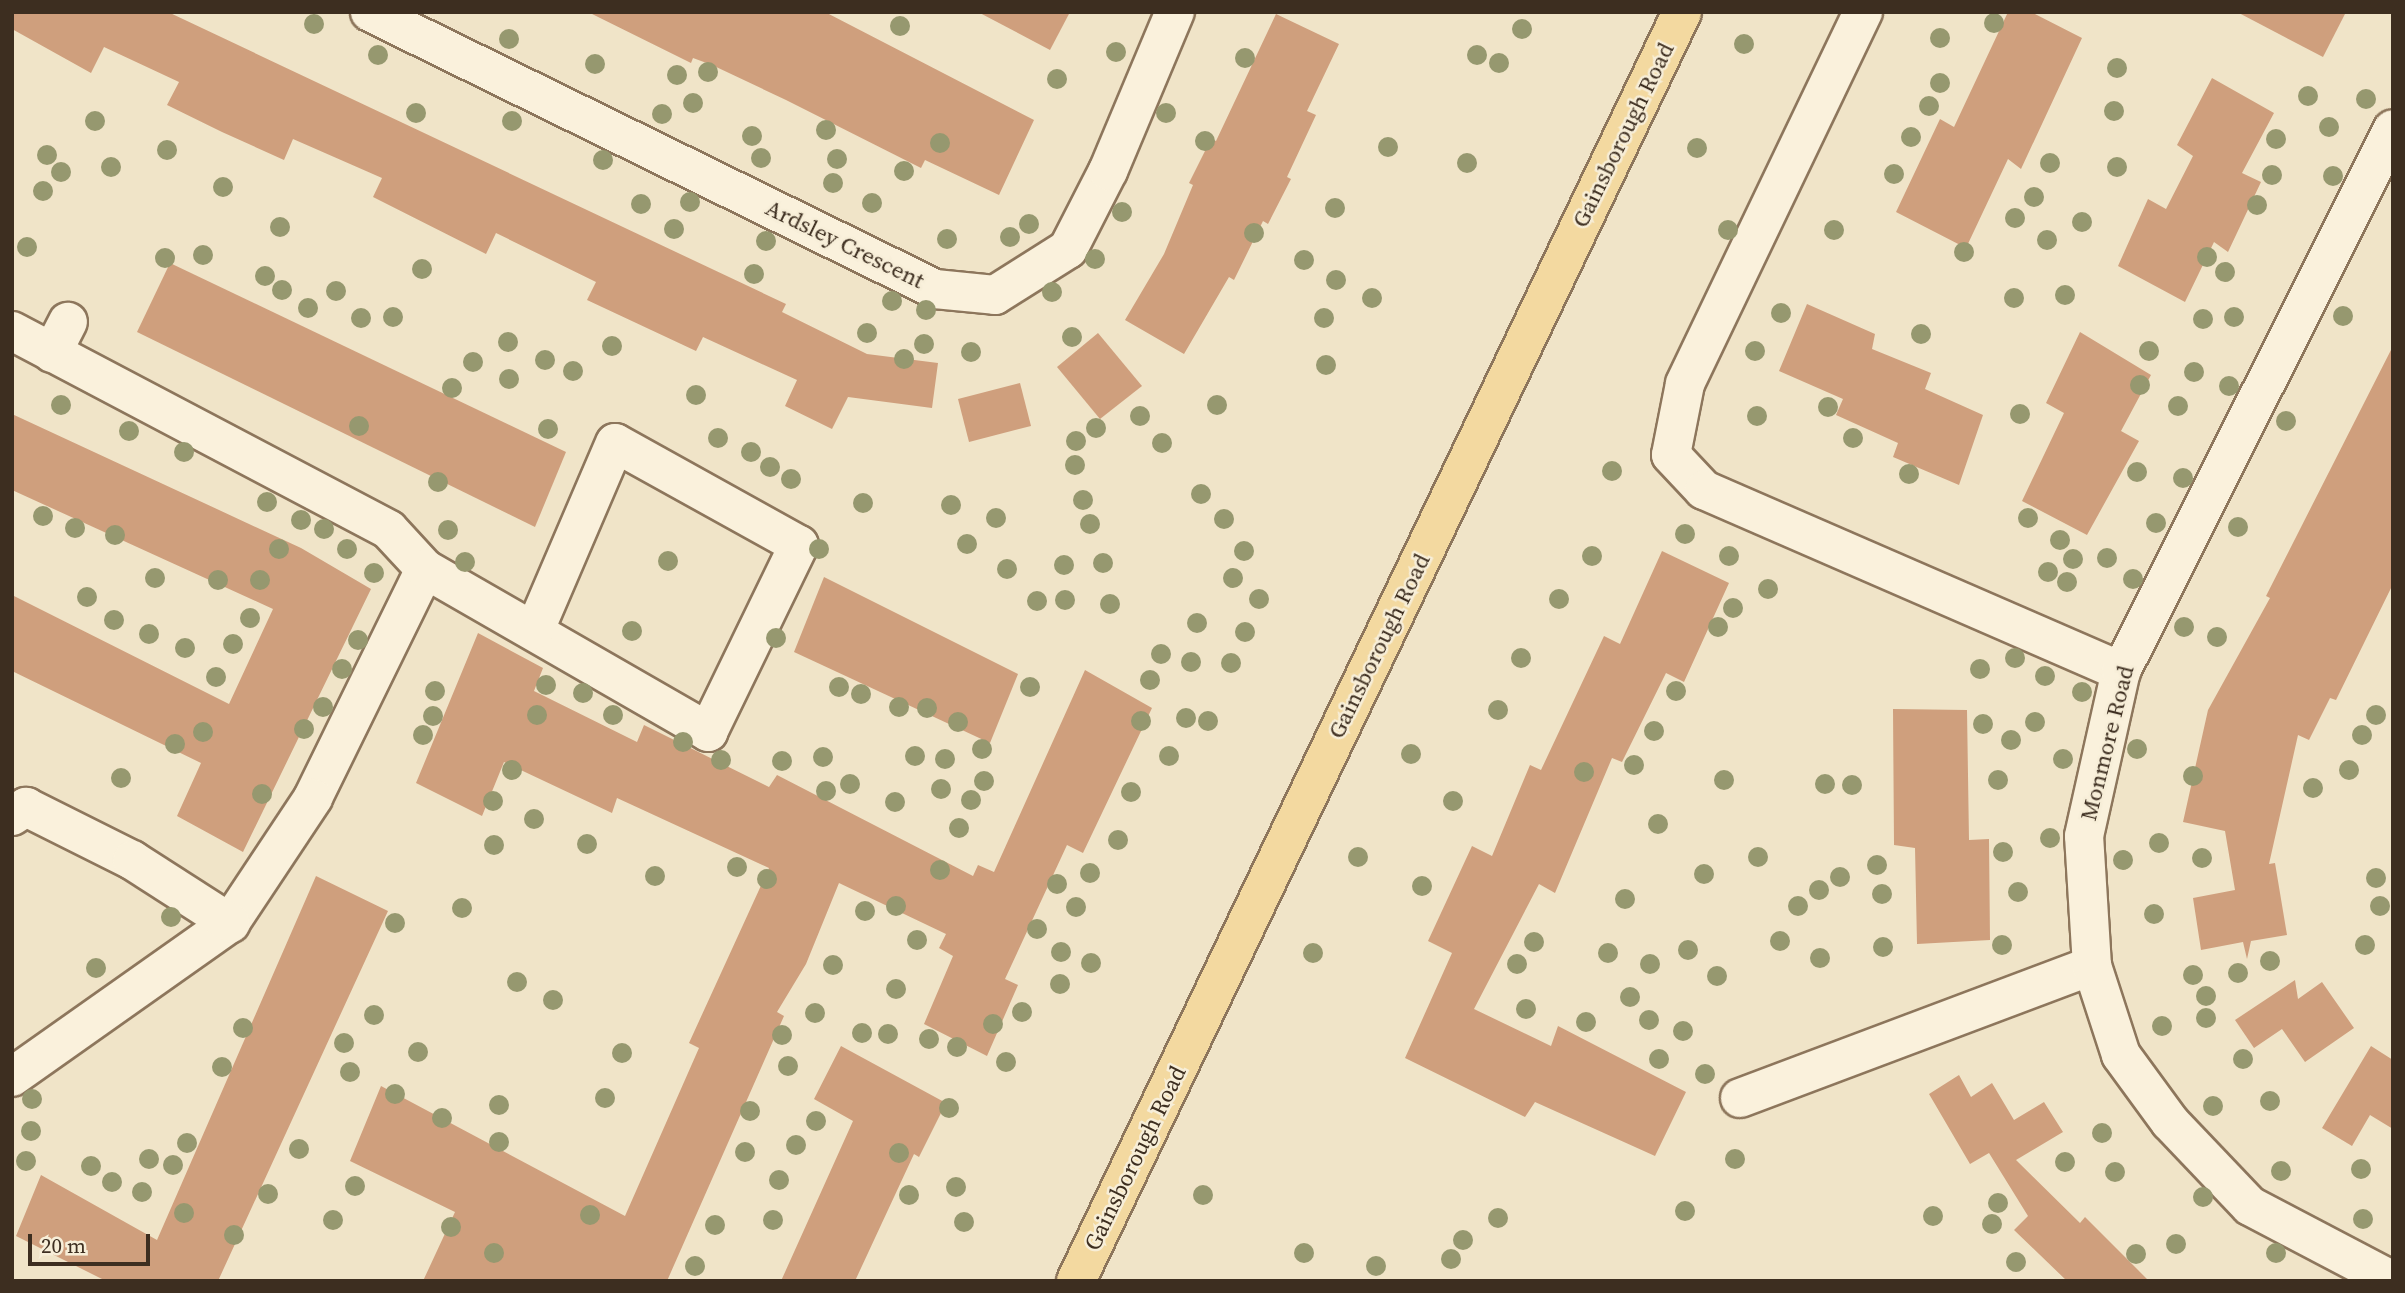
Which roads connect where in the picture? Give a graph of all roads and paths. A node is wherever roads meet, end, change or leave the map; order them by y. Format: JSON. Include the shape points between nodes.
{"nodes":[{"id":1,"x":1174,"y":12,"type":"edge"},
{"id":2,"x":1682,"y":12,"type":"edge"},
{"id":3,"x":1864,"y":12,"type":"edge"},
{"id":4,"x":385,"y":16,"type":"edge"},
{"id":5,"x":2393,"y":129,"type":"edge"},
{"id":6,"x":12,"y":331,"type":"edge"},
{"id":7,"x":425,"y":569,"type":"junction"},
{"id":8,"x":535,"y":629,"type":"junction"},
{"id":9,"x":2120,"y":671,"type":"junction"},
{"id":10,"x":12,"y":816,"type":"edge"},
{"id":11,"x":230,"y":923,"type":"junction"},
{"id":12,"x":2092,"y":966,"type":"junction"},
{"id":13,"x":12,"y":1077,"type":"edge"},
{"id":14,"x":1740,"y":1098,"type":"dead end"},
{"id":15,"x":1076,"y":1281,"type":"edge"},
{"id":16,"x":2393,"y":1281,"type":"edge"}],
"edges":[{"from":1,"to":4,"type":"street","name":"Ardsley Crescent","via":[[1108,171],[1068,249],[995,295],[935,289]]},
{"from":2,"to":15,"type":"main road","name":"Gainsborough Road"},
{"from":3,"to":9,"type":"street","via":[[1685,384],[1671,455],[1704,491]]},
{"from":5,"to":9,"type":"street","name":"Monmore Road"},
{"from":6,"to":7,"type":"street","via":[[60,337],[389,530]]},
{"from":7,"to":8,"type":"street"},
{"from":7,"to":11,"type":"street","via":[[313,798]]},
{"from":8,"to":8,"type":"street","via":[[708,732],[799,545],[615,443]]},
{"from":9,"to":12,"type":"street","name":"Monmore Road","via":[[2084,836]]},
{"from":10,"to":11,"type":"street","via":[[26,807],[132,860]]},
{"from":11,"to":13,"type":"street"},
{"from":12,"to":14,"type":"street"},
{"from":12,"to":16,"type":"street","name":"Monmore Road","via":[[2121,1055],[2188,1141],[2250,1206]]}]}
